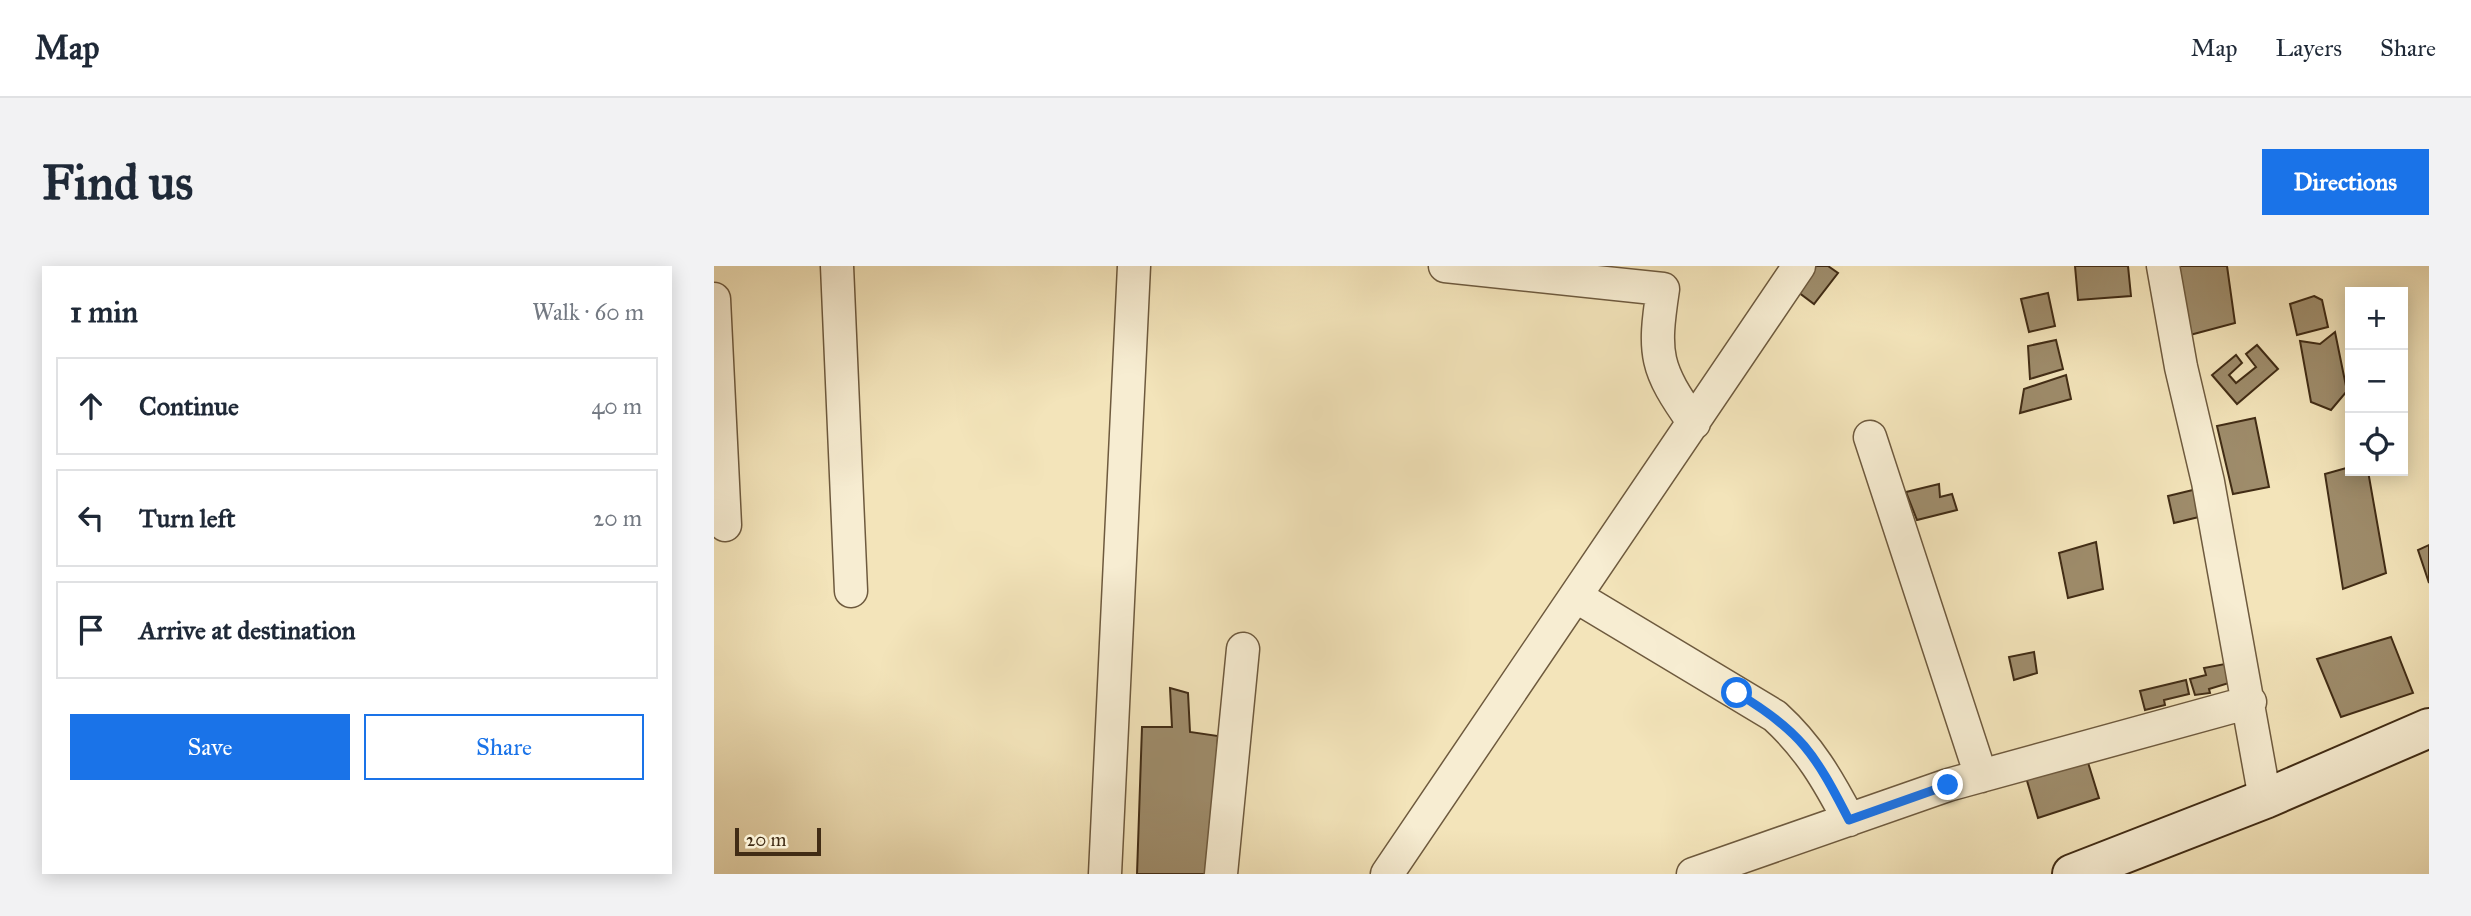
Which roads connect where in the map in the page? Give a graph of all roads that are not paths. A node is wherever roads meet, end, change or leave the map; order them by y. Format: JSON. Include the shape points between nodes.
{"nodes":[{"id":1,"x":837,"y":266,"type":"edge"},
{"id":2,"x":1134,"y":266,"type":"edge"},
{"id":3,"x":1445,"y":266,"type":"edge"},
{"id":4,"x":1799,"y":266,"type":"edge"},
{"id":5,"x":2163,"y":266,"type":"edge"},
{"id":6,"x":1666,"y":277,"type":"edge"},
{"id":7,"x":714,"y":299,"type":"edge"},
{"id":8,"x":1694,"y":423,"type":"junction"},
{"id":9,"x":1870,"y":437,"type":"dead end"},
{"id":10,"x":725,"y":526,"type":"dead end"},
{"id":11,"x":851,"y":591,"type":"dead end"},
{"id":12,"x":1577,"y":597,"type":"junction"},
{"id":13,"x":1243,"y":649,"type":"dead end"},
{"id":14,"x":2250,"y":702,"type":"junction"},
{"id":15,"x":2429,"y":728,"type":"edge"},
{"id":16,"x":1982,"y":776,"type":"junction"},
{"id":17,"x":2265,"y":799,"type":"junction"},
{"id":18,"x":1849,"y":820,"type":"junction"},
{"id":19,"x":1105,"y":874,"type":"edge"},
{"id":20,"x":1221,"y":874,"type":"edge"},
{"id":21,"x":1387,"y":874,"type":"edge"},
{"id":22,"x":1693,"y":874,"type":"edge"},
{"id":23,"x":2072,"y":874,"type":"edge"}],
"edges":[{"from":1,"to":11,"type":"street"},
{"from":2,"to":19,"type":"street"},
{"from":3,"to":6,"type":"street"},
{"from":4,"to":8,"type":"street"},
{"from":5,"to":14,"type":"street"},
{"from":6,"to":8,"type":"street","via":[[1657,331],[1658,360],[1669,388]]},
{"from":7,"to":10,"type":"street"},
{"from":8,"to":12,"type":"street"},
{"from":9,"to":16,"type":"street"},
{"from":12,"to":18,"type":"street","via":[[1775,716],[1817,761]]},
{"from":12,"to":21,"type":"street"},
{"from":13,"to":20,"type":"street"},
{"from":14,"to":16,"type":"street"},
{"from":14,"to":17,"type":"street"},
{"from":15,"to":17,"type":"street"},
{"from":16,"to":18,"type":"street"},
{"from":17,"to":23,"type":"street"},
{"from":18,"to":22,"type":"street"}]}
